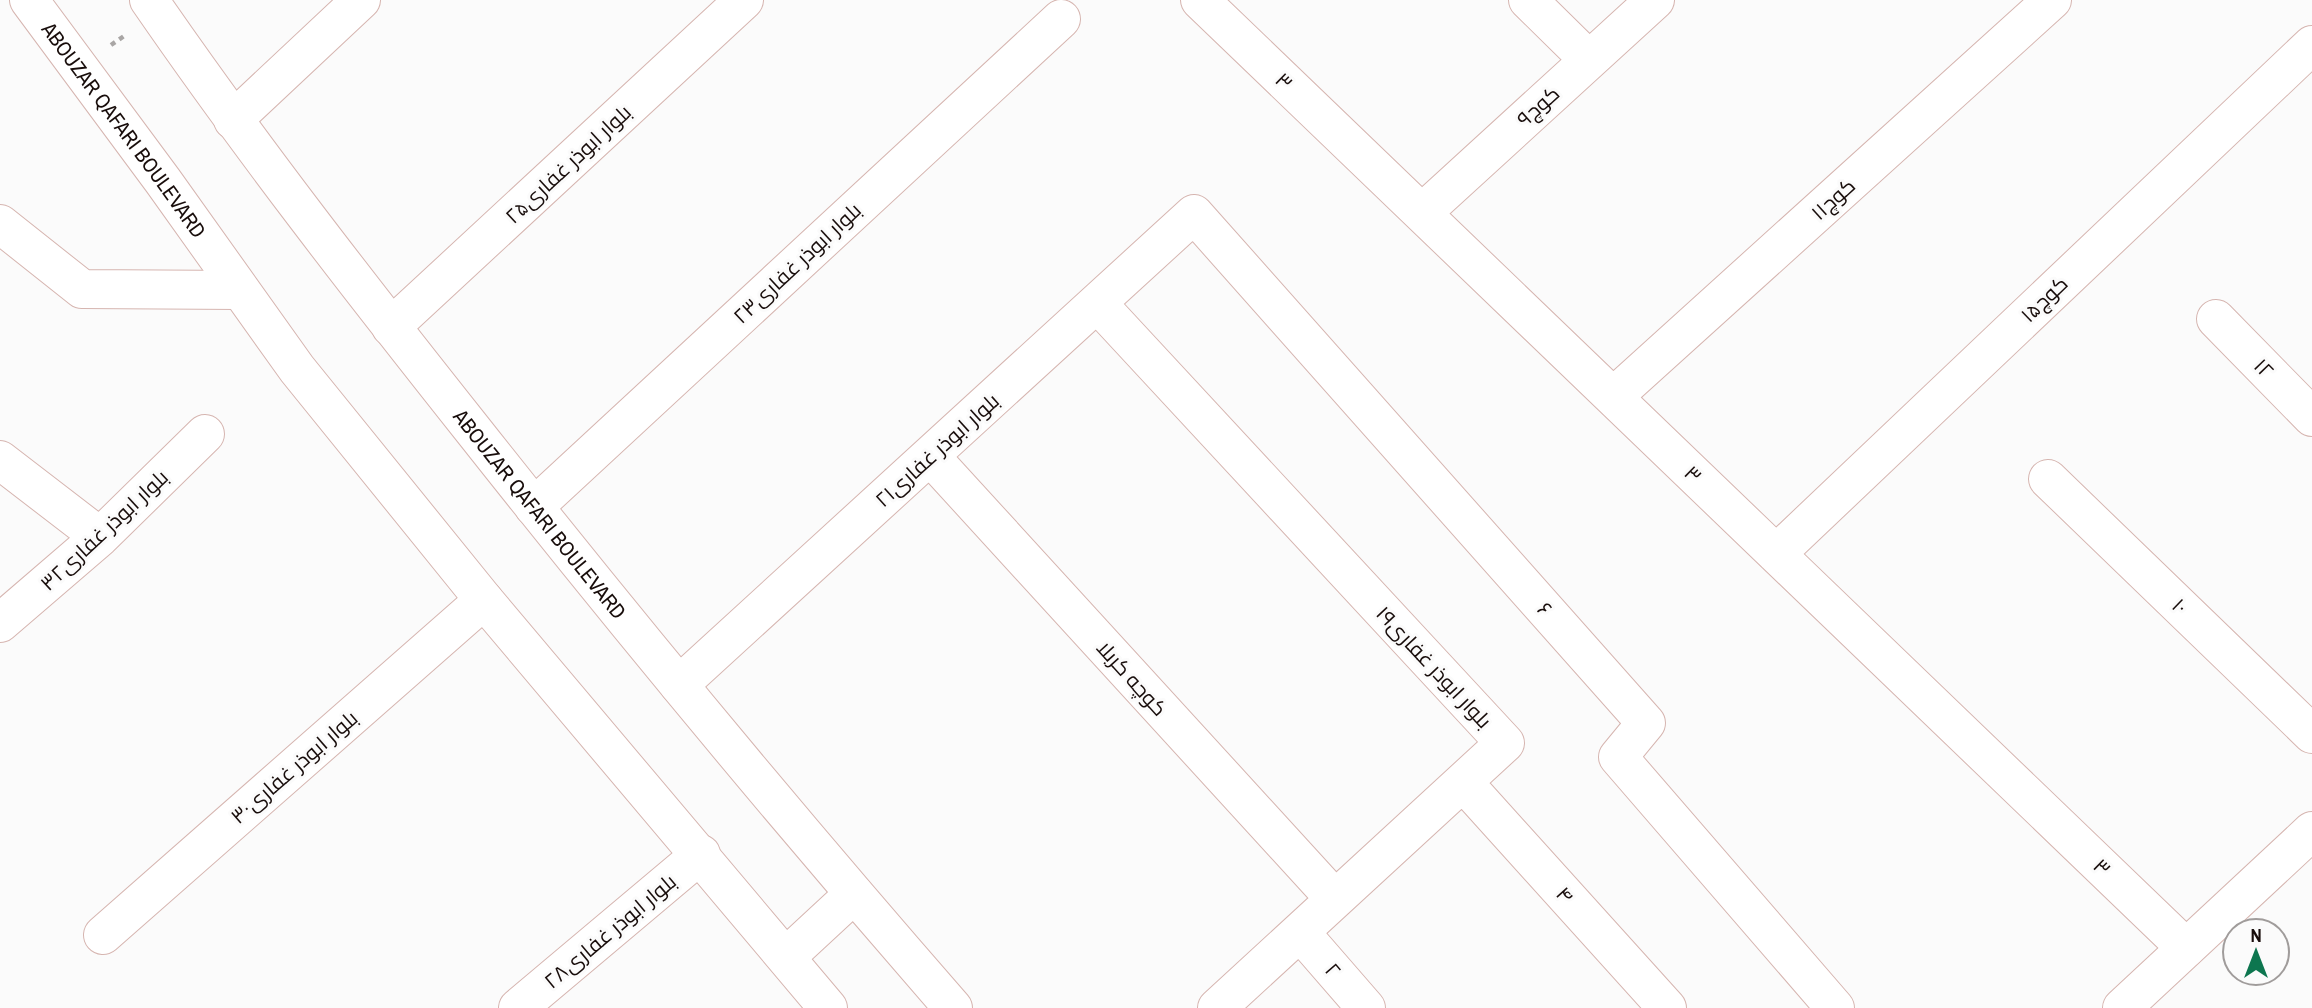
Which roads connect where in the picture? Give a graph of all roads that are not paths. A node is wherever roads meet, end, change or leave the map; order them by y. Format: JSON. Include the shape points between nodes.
{"nodes":[{"id":1,"x":29,"y":0,"type":"edge"},
{"id":2,"x":361,"y":0,"type":"edge"},
{"id":3,"x":744,"y":0,"type":"edge"},
{"id":4,"x":1200,"y":0,"type":"edge"},
{"id":5,"x":1528,"y":0,"type":"edge"},
{"id":6,"x":1656,"y":0,"type":"edge"},
{"id":7,"x":2052,"y":0,"type":"edge"},
{"id":8,"x":153,"y":5,"type":"edge"},
{"id":9,"x":1061,"y":19,"type":"dead end"},
{"id":10,"x":2312,"y":45,"type":"edge"},
{"id":11,"x":1589,"y":60,"type":"junction"},
{"id":12,"x":233,"y":120,"type":"junction"},
{"id":13,"x":1422,"y":213,"type":"junction"},
{"id":14,"x":1194,"y":214,"type":"joint"},
{"id":15,"x":0,"y":224,"type":"edge"},
{"id":16,"x":240,"y":290,"type":"junction"},
{"id":17,"x":1097,"y":303,"type":"junction"},
{"id":18,"x":2216,"y":319,"type":"dead end"},
{"id":19,"x":391,"y":327,"type":"junction"},
{"id":20,"x":1613,"y":397,"type":"junction"},
{"id":21,"x":2312,"y":417,"type":"edge"},
{"id":22,"x":205,"y":434,"type":"dead end"},
{"id":23,"x":930,"y":456,"type":"junction"},
{"id":24,"x":0,"y":460,"type":"edge"},
{"id":25,"x":2049,"y":479,"type":"dead end"},
{"id":26,"x":534,"y":507,"type":"junction"},
{"id":27,"x":100,"y":537,"type":"junction"},
{"id":28,"x":1776,"y":554,"type":"junction"},
{"id":29,"x":484,"y":600,"type":"junction"},
{"id":30,"x":0,"y":623,"type":"edge"},
{"id":31,"x":679,"y":685,"type":"junction"},
{"id":32,"x":2312,"y":734,"type":"edge"},
{"id":33,"x":1463,"y":782,"type":"junction"},
{"id":34,"x":2312,"y":831,"type":"edge"},
{"id":35,"x":701,"y":854,"type":"junction"},
{"id":36,"x":854,"y":894,"type":"junction"},
{"id":37,"x":1335,"y":899,"type":"junction"},
{"id":38,"x":1300,"y":932,"type":"junction"},
{"id":39,"x":103,"y":934,"type":"dead end"},
{"id":40,"x":2186,"y":948,"type":"junction"},
{"id":41,"x":786,"y":957,"type":"junction"},
{"id":42,"x":518,"y":1008,"type":"edge"},
{"id":43,"x":828,"y":1008,"type":"edge"},
{"id":44,"x":953,"y":1008,"type":"edge"},
{"id":45,"x":1217,"y":1008,"type":"edge"},
{"id":46,"x":1366,"y":1008,"type":"edge"},
{"id":47,"x":1667,"y":1008,"type":"edge"},
{"id":48,"x":1835,"y":1008,"type":"edge"},
{"id":49,"x":2122,"y":1008,"type":"edge"}],
"edges":[{"from":1,"to":16,"type":"street","name":"ABOUZAR QAFARI BOULEVARD"},
{"from":2,"to":12,"type":"street"},
{"from":3,"to":19,"type":"street","name":"بلوار ابوذر غفاری۲۵"},
{"from":4,"to":13,"type":"street","name":"۳"},
{"from":5,"to":11,"type":"street"},
{"from":6,"to":11,"type":"street","name":"۹کوچ"},
{"from":7,"to":20,"type":"street","name":"۱۱کوچ"},
{"from":8,"to":12,"type":"street","name":"ABOUZAR QAFARI BOULEVARD"},
{"from":9,"to":26,"type":"street","name":"بلوار ابوذر غفاری۲۳"},
{"from":10,"to":28,"type":"street","name":"۱۵کوچ"},
{"from":11,"to":13,"type":"street","name":"۹کوچ"},
{"from":12,"to":19,"type":"street","name":"ABOUZAR QAFARI BOULEVARD"},
{"from":13,"to":20,"type":"street","name":"۳"},
{"from":14,"to":17,"type":"street","name":"۲۱بلوار ابوذر غفاری"},
{"from":14,"to":48,"type":"street","name":"۶","via":[[1646,723],[1619,757]]},
{"from":15,"to":16,"type":"street","via":[[82,289]]},
{"from":16,"to":29,"type":"street","name":"ABOUZAR QAFARI BOULEVARD","via":[[297,369]]},
{"from":17,"to":23,"type":"street","name":"۲۱بلوار ابوذر غفاری"},
{"from":17,"to":33,"type":"street","name":"بلوار ابوذر غفاری۱۹","via":[[1505,743]]},
{"from":18,"to":21,"type":"street","name":"۱۲"},
{"from":19,"to":26,"type":"street","name":"ABOUZAR QAFARI BOULEVARD"},
{"from":20,"to":28,"type":"street","name":"۳"},
{"from":22,"to":27,"type":"street","name":"بلوار ابوذر غفاری۳۲"},
{"from":23,"to":31,"type":"street","name":"۲۱بلوار ابوذر غفاری"},
{"from":23,"to":37,"type":"street","name":"کوچه کربلا"},
{"from":24,"to":27,"type":"street"},
{"from":25,"to":32,"type":"street","name":"۱۰"},
{"from":26,"to":31,"type":"street","name":"ABOUZAR QAFARI BOULEVARD"},
{"from":27,"to":30,"type":"street","name":"بلوار ابوذر غفاری۳۲"},
{"from":28,"to":40,"type":"street","name":"۳"},
{"from":29,"to":35,"type":"street","name":"ABOUZAR QAFARI BOULEVARD"},
{"from":29,"to":39,"type":"street","name":"بلوار ابوذر غفاری۳۰"},
{"from":31,"to":36,"type":"street","name":"ABOUZAR QAFARI BOULEVARD"},
{"from":33,"to":37,"type":"street","name":"بلوار ابوذر غفاری۱۹"},
{"from":33,"to":47,"type":"street","name":"۴"},
{"from":34,"to":40,"type":"street"},
{"from":35,"to":41,"type":"street","name":"ABOUZAR QAFARI BOULEVARD"},
{"from":35,"to":42,"type":"street","name":"بلوار ابوذر غفاری۲۸"},
{"from":36,"to":41,"type":"street"},
{"from":36,"to":44,"type":"street","name":"ABOUZAR QAFARI BOULEVARD"},
{"from":37,"to":38,"type":"street","name":"بلوار ابوذر غفاری۱۹"},
{"from":38,"to":45,"type":"street","name":"بلوار ابوذر غفاری۱۹"},
{"from":38,"to":46,"type":"street","name":"۲"},
{"from":40,"to":49,"type":"street"},
{"from":41,"to":43,"type":"street","name":"ABOUZAR QAFARI BOULEVARD"}]}
